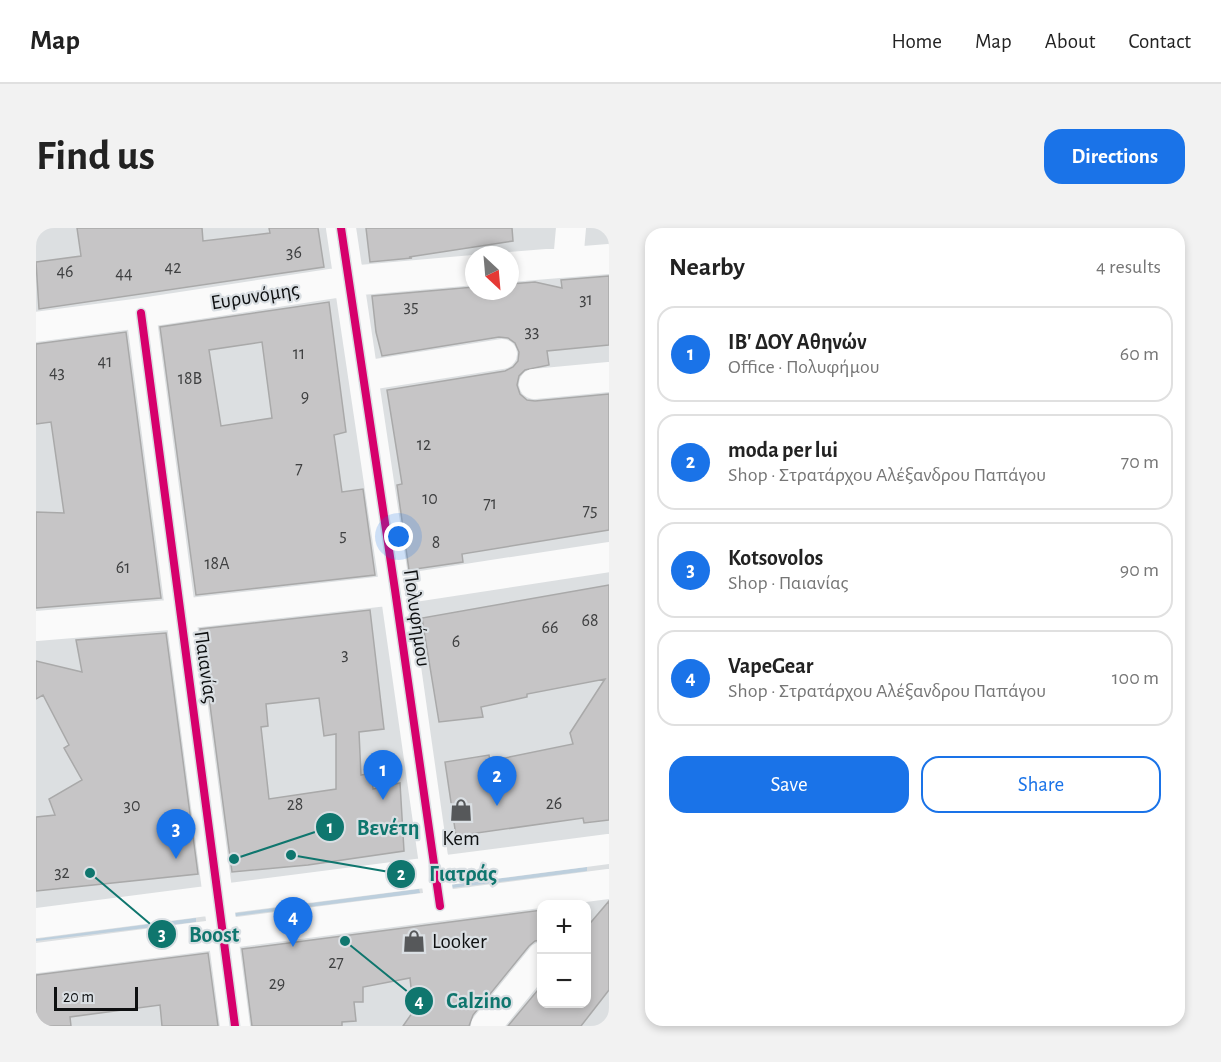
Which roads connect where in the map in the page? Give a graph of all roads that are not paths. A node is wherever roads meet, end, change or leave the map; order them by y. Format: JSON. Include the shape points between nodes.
{"nodes":[{"id":1,"x":341,"y":228,"type":"edge"},
{"id":2,"x":571,"y":228,"type":"edge"},
{"id":3,"x":609,"y":259,"type":"edge"},
{"id":4,"x":568,"y":262,"type":"junction"},
{"id":5,"x":519,"y":266,"type":"edge"},
{"id":6,"x":465,"y":271,"type":"edge"},
{"id":7,"x":349,"y":281,"type":"junction"},
{"id":8,"x":141,"y":313,"type":"junction"},
{"id":9,"x":36,"y":327,"type":"edge"},
{"id":10,"x":502,"y":354,"type":"dead end"},
{"id":11,"x":363,"y":376,"type":"junction"},
{"id":12,"x":609,"y":377,"type":"edge"},
{"id":13,"x":534,"y":384,"type":"dead end"},
{"id":14,"x":609,"y":557,"type":"edge"},
{"id":15,"x":395,"y":590,"type":"junction"},
{"id":16,"x":181,"y":614,"type":"junction"},
{"id":17,"x":36,"y":626,"type":"edge"},
{"id":18,"x":609,"y":849,"type":"edge"},
{"id":19,"x":434,"y":872,"type":"junction"},
{"id":20,"x":600,"y":886,"type":"edge"},
{"id":21,"x":219,"y":899,"type":"junction"},
{"id":22,"x":440,"y":906,"type":"junction"},
{"id":23,"x":36,"y":923,"type":"edge"},
{"id":24,"x":223,"y":934,"type":"junction"},
{"id":25,"x":36,"y":958,"type":"edge"},
{"id":26,"x":537,"y":963,"type":"edge"},
{"id":27,"x":235,"y":1026,"type":"edge"},
{"id":28,"x":486,"y":1026,"type":"edge"}],
"edges":[{"from":1,"to":7,"type":"street","name":"Πολυφήμου"},
{"from":2,"to":4,"type":"street"},
{"from":3,"to":4,"type":"street"},
{"from":4,"to":5,"type":"street"},
{"from":6,"to":7,"type":"street","name":"Ευρυνόμης"},
{"from":7,"to":8,"type":"street","name":"Ευρυνόμης"},
{"from":7,"to":11,"type":"street","name":"Πολυφήμου"},
{"from":8,"to":9,"type":"street","name":"Ευρυνόμης"},
{"from":8,"to":16,"type":"street","name":"Παιανίας"},
{"from":10,"to":11,"type":"street"},
{"from":11,"to":15,"type":"street","name":"Πολυφήμου"},
{"from":12,"to":13,"type":"street"},
{"from":14,"to":15,"type":"street"},
{"from":15,"to":16,"type":"street"},
{"from":15,"to":19,"type":"street","name":"Πολυφήμου"},
{"from":16,"to":17,"type":"street"},
{"from":16,"to":21,"type":"street","name":"Παιανίας"},
{"from":18,"to":19,"type":"street"},
{"from":19,"to":21,"type":"street"},
{"from":19,"to":22,"type":"street","name":"Πολυφήμου"},
{"from":20,"to":22,"type":"street"},
{"from":21,"to":23,"type":"street"},
{"from":21,"to":24,"type":"street","name":"Παιανίας"},
{"from":22,"to":24,"type":"street"},
{"from":24,"to":25,"type":"street"},
{"from":24,"to":27,"type":"street","name":"Παιανίας"},
{"from":26,"to":28,"type":"street"}]}
